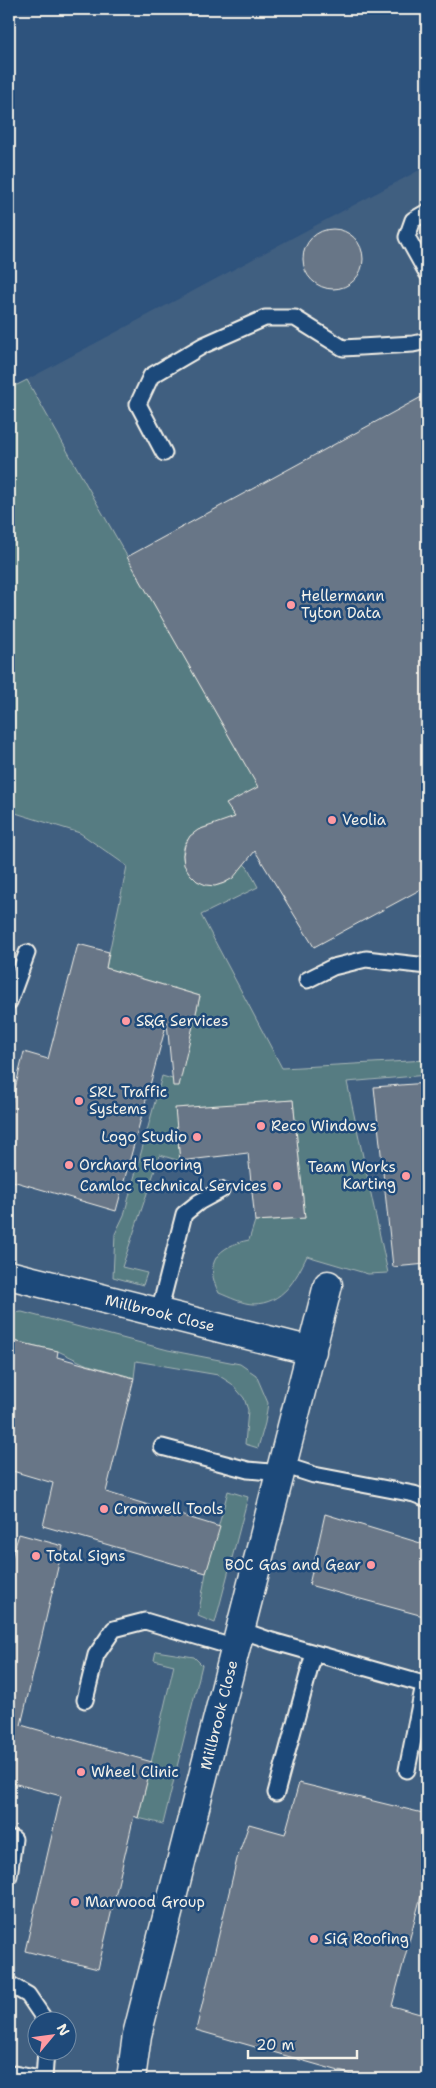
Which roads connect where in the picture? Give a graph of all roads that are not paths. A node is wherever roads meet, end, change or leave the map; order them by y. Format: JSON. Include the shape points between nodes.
{"nodes":[{"id":1,"x":427,"y":212,"type":"edge"},
{"id":2,"x":427,"y":273,"type":"edge"},
{"id":3,"x":427,"y":341,"type":"edge"},
{"id":4,"x":164,"y":452,"type":"dead end"},
{"id":5,"x":27,"y":953,"type":"dead end"},
{"id":6,"x":427,"y":966,"type":"edge"},
{"id":7,"x":307,"y":980,"type":"dead end"},
{"id":8,"x":9,"y":1002,"type":"edge"},
{"id":9,"x":221,"y":1190,"type":"dead end"},
{"id":10,"x":9,"y":1275,"type":"edge"},
{"id":11,"x":328,"y":1285,"type":"dead end"},
{"id":12,"x":159,"y":1312,"type":"junction"},
{"id":13,"x":312,"y":1351,"type":"junction"},
{"id":14,"x":162,"y":1447,"type":"dead end"},
{"id":15,"x":282,"y":1469,"type":"junction"},
{"id":16,"x":427,"y":1500,"type":"edge"},
{"id":17,"x":238,"y":1639,"type":"junction"},
{"id":18,"x":314,"y":1653,"type":"junction"},
{"id":19,"x":426,"y":1685,"type":"edge"},
{"id":20,"x":85,"y":1700,"type":"dead end"},
{"id":21,"x":407,"y":1770,"type":"dead end"},
{"id":22,"x":276,"y":1793,"type":"dead end"},
{"id":23,"x":14,"y":1839,"type":"dead end"},
{"id":24,"x":9,"y":1876,"type":"edge"},
{"id":25,"x":9,"y":1984,"type":"edge"},
{"id":26,"x":39,"y":2010,"type":"edge"},
{"id":27,"x":45,"y":2060,"type":"edge"},
{"id":28,"x":9,"y":2073,"type":"edge"},
{"id":29,"x":40,"y":2079,"type":"edge"},
{"id":30,"x":44,"y":2079,"type":"edge"},
{"id":31,"x":131,"y":2079,"type":"edge"}],
"edges":[{"from":1,"to":2,"type":"lane","via":[[412,220],[407,237]]},
{"from":3,"to":4,"type":"lane","via":[[343,348],[295,318],[266,318],[204,345],[151,376],[138,404]]},
{"from":5,"to":8,"type":"lane"},
{"from":6,"to":7,"type":"lane","via":[[366,959],[333,966]]},
{"from":9,"to":12,"type":"lane","via":[[184,1214]]},
{"from":10,"to":12,"type":"street","name":"Millbrook Close"},
{"from":11,"to":13,"type":"street","name":"Millbrook Close"},
{"from":12,"to":13,"type":"street","name":"Millbrook Close"},
{"from":13,"to":15,"type":"street","name":"Millbrook Close"},
{"from":14,"to":15,"type":"lane","via":[[248,1470]]},
{"from":15,"to":16,"type":"lane","via":[[414,1494]]},
{"from":15,"to":17,"type":"street","name":"Millbrook Close"},
{"from":17,"to":18,"type":"lane"},
{"from":17,"to":20,"type":"lane","via":[[145,1621],[114,1629],[96,1655]]},
{"from":17,"to":31,"type":"street","name":"Millbrook Close","via":[[137,2035]]},
{"from":18,"to":19,"type":"lane"},
{"from":18,"to":22,"type":"lane"},
{"from":19,"to":21,"type":"lane"},
{"from":23,"to":24,"type":"lane"},
{"from":25,"to":26,"type":"lane","via":[[28,1995]]},
{"from":27,"to":30,"type":"lane"},
{"from":28,"to":29,"type":"lane"}]}
